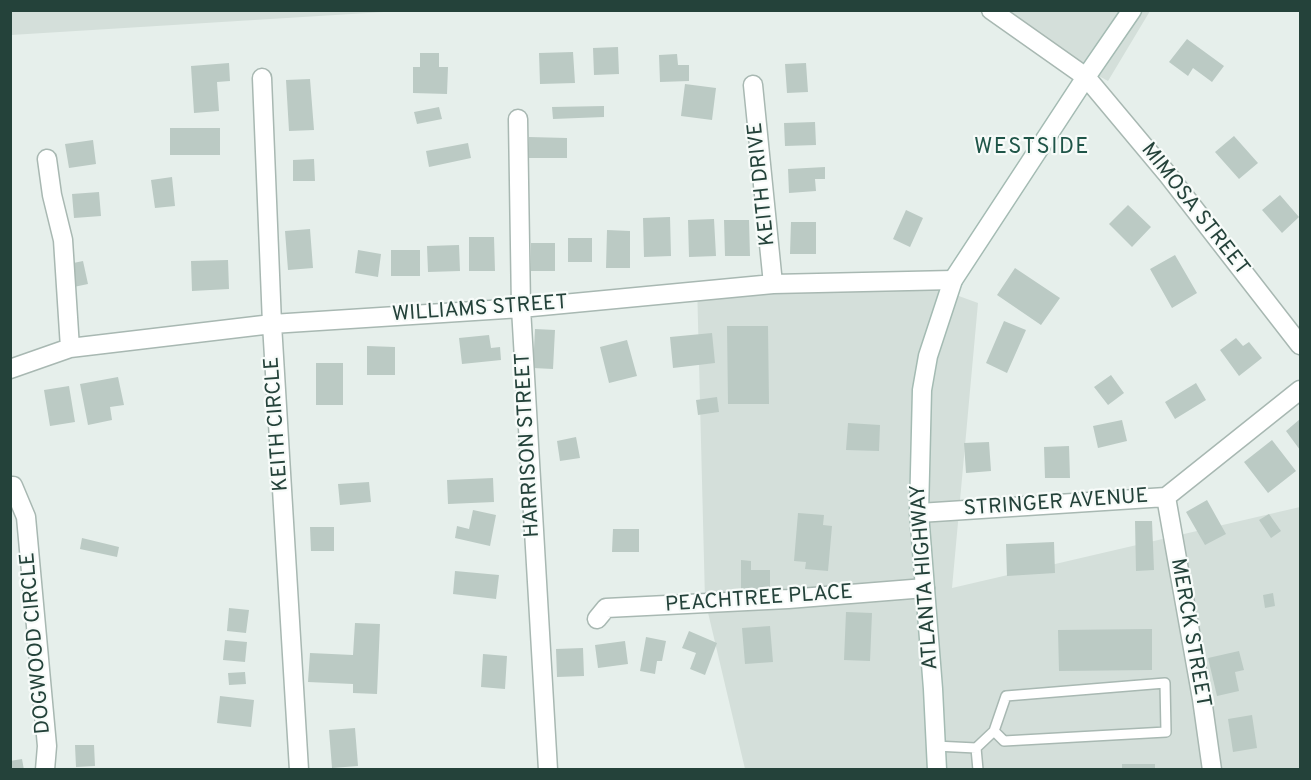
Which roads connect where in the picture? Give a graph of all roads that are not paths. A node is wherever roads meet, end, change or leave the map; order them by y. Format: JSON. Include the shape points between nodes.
{"nodes":[{"id":1,"x":991,"y":10,"type":"edge"},
{"id":2,"x":1132,"y":10,"type":"edge"},
{"id":3,"x":1086,"y":77,"type":"junction"},
{"id":4,"x":262,"y":78,"type":"dead end"},
{"id":5,"x":753,"y":85,"type":"dead end"},
{"id":6,"x":518,"y":120,"type":"dead end"},
{"id":7,"x":47,"y":159,"type":"dead end"},
{"id":8,"x":953,"y":280,"type":"junction"},
{"id":9,"x":773,"y":284,"type":"junction"},
{"id":10,"x":521,"y":308,"type":"junction"},
{"id":11,"x":272,"y":324,"type":"junction"},
{"id":12,"x":1300,"y":345,"type":"edge"},
{"id":13,"x":70,"y":348,"type":"junction"},
{"id":14,"x":10,"y":369,"type":"edge"},
{"id":15,"x":1300,"y":390,"type":"edge"},
{"id":16,"x":10,"y":486,"type":"edge"},
{"id":17,"x":1166,"y":497,"type":"junction"},
{"id":18,"x":918,"y":513,"type":"junction"},
{"id":19,"x":925,"y":588,"type":"junction"},
{"id":20,"x":597,"y":619,"type":"dead end"},
{"id":21,"x":994,"y":731,"type":"junction"},
{"id":22,"x":935,"y":746,"type":"junction"},
{"id":23,"x":976,"y":748,"type":"junction"},
{"id":24,"x":45,"y":770,"type":"edge"},
{"id":25,"x":299,"y":770,"type":"edge"},
{"id":26,"x":548,"y":770,"type":"edge"},
{"id":27,"x":937,"y":770,"type":"edge"},
{"id":28,"x":978,"y":770,"type":"edge"},
{"id":29,"x":1212,"y":770,"type":"edge"}],
"edges":[{"from":1,"to":3,"type":"street","name":"MIMOSA STREET"},
{"from":2,"to":3,"type":"street","name":"ATLANTA HIGHWAY"},
{"from":3,"to":8,"type":"street","name":"ATLANTA HIGHWAY"},
{"from":3,"to":12,"type":"street","name":"MIMOSA STREET"},
{"from":4,"to":11,"type":"street","name":"KEITH CIRCLE"},
{"from":5,"to":9,"type":"street","name":"KEITH DRIVE"},
{"from":6,"to":10,"type":"street","name":"HARRISON STREET"},
{"from":7,"to":13,"type":"street","via":[[63,240]]},
{"from":8,"to":9,"type":"street","name":"WILLIAMS STREET"},
{"from":8,"to":18,"type":"street","name":"ATLANTA HIGHWAY","via":[[928,356],[922,390]]},
{"from":9,"to":10,"type":"street","name":"WILLIAMS STREET"},
{"from":10,"to":11,"type":"street","name":"WILLIAMS STREET"},
{"from":10,"to":26,"type":"street","name":"HARRISON STREET"},
{"from":11,"to":13,"type":"street","name":"WILLIAMS STREET"},
{"from":11,"to":25,"type":"street","name":"KEITH CIRCLE"},
{"from":13,"to":14,"type":"street","name":"WILLIAMS STREET"},
{"from":15,"to":17,"type":"street","name":"STRINGER AVENUE"},
{"from":16,"to":24,"type":"street","name":"DOGWOOD CIRCLE","via":[[14,486],[26,517]]},
{"from":17,"to":18,"type":"street","name":"STRINGER AVENUE"},
{"from":17,"to":29,"type":"street","name":"MERCK STREET"},
{"from":18,"to":19,"type":"street","name":"ATLANTA HIGHWAY"},
{"from":19,"to":20,"type":"street","name":"PEACHTREE PLACE","via":[[606,608]]},
{"from":19,"to":22,"type":"street","name":"ATLANTA HIGHWAY"},
{"from":21,"to":21,"type":"lane","via":[[1004,741],[1166,732],[1165,682],[1006,696]]},
{"from":21,"to":23,"type":"lane"},
{"from":22,"to":23,"type":"lane"},
{"from":22,"to":27,"type":"street","name":"ATLANTA HIGHWAY"},
{"from":23,"to":28,"type":"lane"}]}
